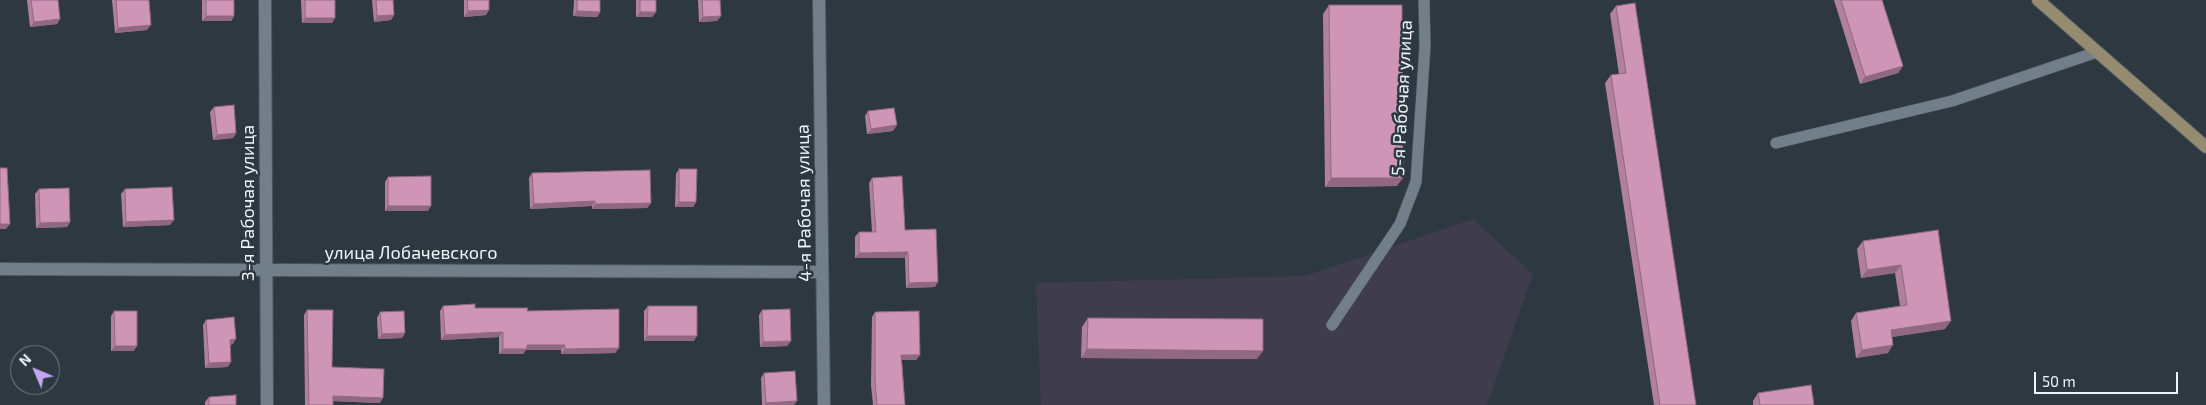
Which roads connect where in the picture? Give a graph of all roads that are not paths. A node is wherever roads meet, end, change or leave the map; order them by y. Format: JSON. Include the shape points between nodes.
{"nodes":[{"id":1,"x":265,"y":0,"type":"edge"},
{"id":2,"x":819,"y":0,"type":"edge"},
{"id":3,"x":1424,"y":0,"type":"edge"},
{"id":4,"x":2038,"y":0,"type":"edge"},
{"id":5,"x":2097,"y":52,"type":"junction"},
{"id":6,"x":1776,"y":143,"type":"dead end"},
{"id":7,"x":2206,"y":148,"type":"edge"},
{"id":8,"x":0,"y":269,"type":"edge"},
{"id":9,"x":266,"y":270,"type":"junction"},
{"id":10,"x":822,"y":272,"type":"junction"},
{"id":11,"x":1332,"y":325,"type":"dead end"},
{"id":12,"x":267,"y":405,"type":"edge"},
{"id":13,"x":824,"y":405,"type":"edge"}],
"edges":[{"from":1,"to":9,"type":"street","name":"3-я Рабочая улица"},
{"from":2,"to":10,"type":"street","name":"4-я Рабочая улица"},
{"from":3,"to":11,"type":"lane","name":"5-я Рабочая улица","via":[[1425,46],[1416,182],[1400,224]]},
{"from":4,"to":5,"type":"main road"},
{"from":5,"to":6,"type":"lane","via":[[1952,101]]},
{"from":5,"to":7,"type":"main road"},
{"from":8,"to":9,"type":"street","name":"улица Лобачевского"},
{"from":9,"to":10,"type":"street","name":"улица Лобачевского"},
{"from":9,"to":12,"type":"street","name":"3-я Рабочая улица"},
{"from":10,"to":13,"type":"street","name":"4-я Рабочая улица"}]}
